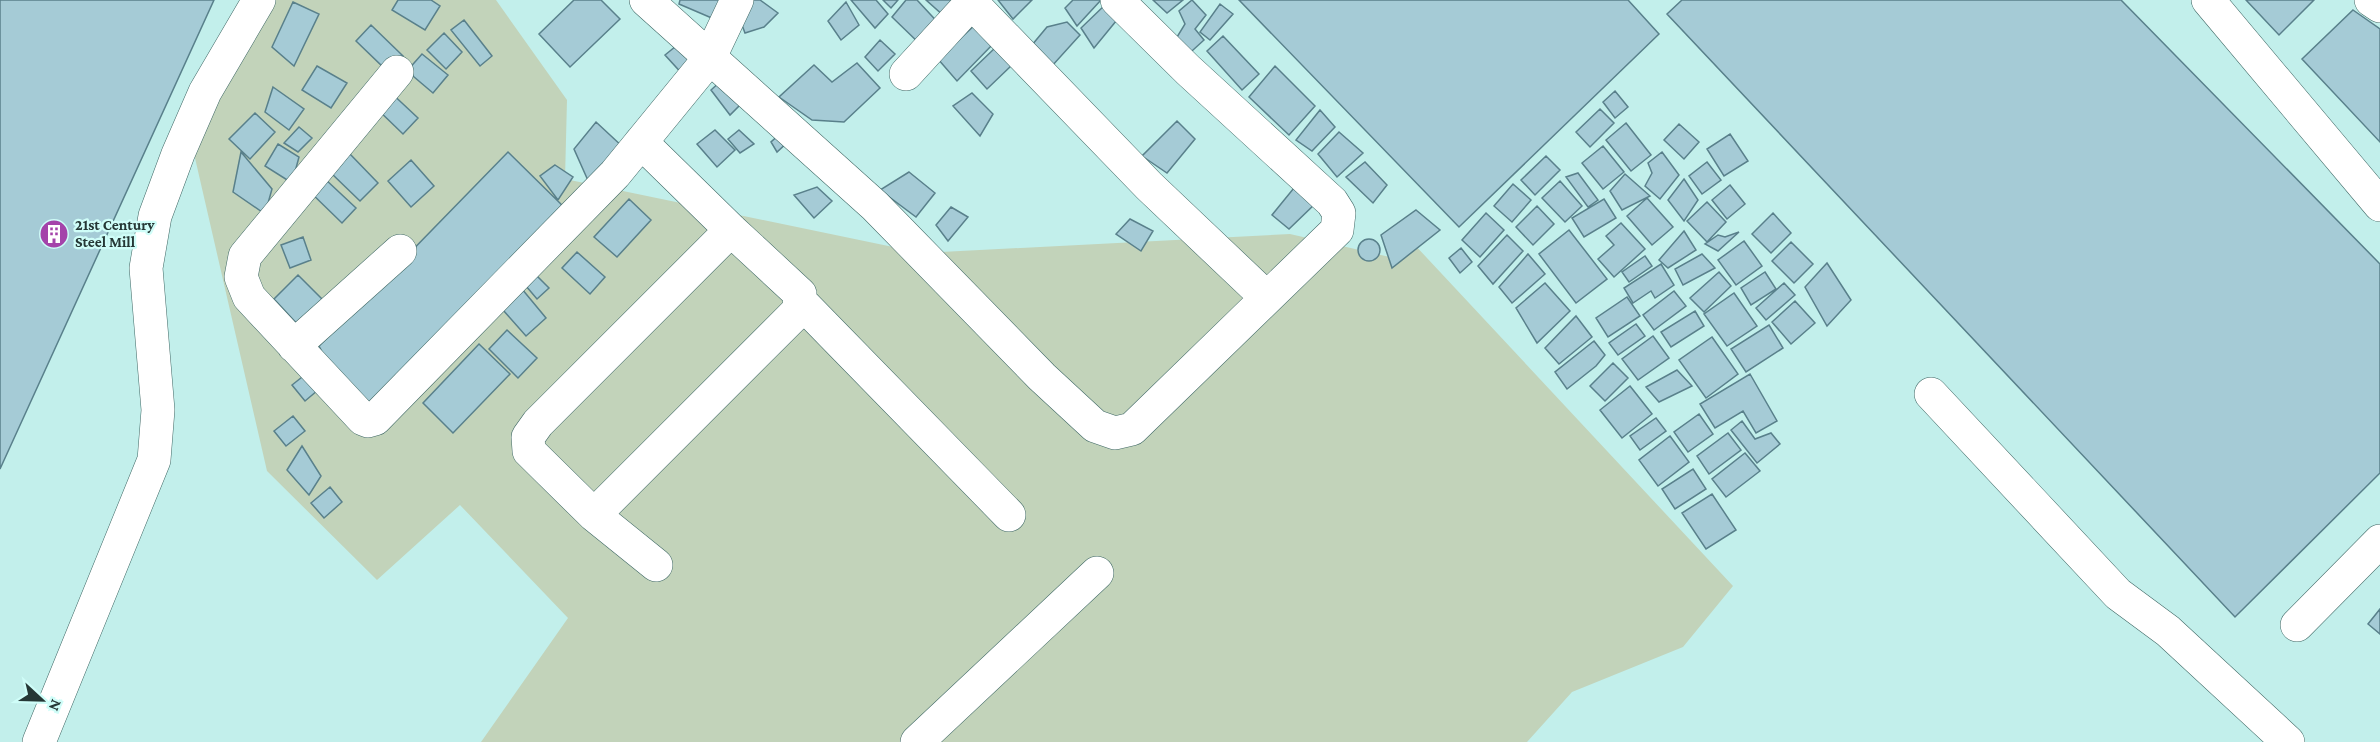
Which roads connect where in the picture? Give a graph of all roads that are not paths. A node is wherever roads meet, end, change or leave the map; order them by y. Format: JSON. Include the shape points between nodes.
{"nodes":[{"id":1,"x":259,"y":0,"type":"edge"},
{"id":2,"x":646,"y":0,"type":"edge"},
{"id":3,"x":737,"y":0,"type":"edge"},
{"id":4,"x":1117,"y":0,"type":"edge"},
{"id":5,"x":2208,"y":0,"type":"edge"},
{"id":6,"x":2372,"y":0,"type":"edge"},
{"id":7,"x":970,"y":1,"type":"edge"},
{"id":8,"x":2380,"y":6,"type":"edge"},
{"id":9,"x":710,"y":59,"type":"junction"},
{"id":10,"x":397,"y":72,"type":"dead end"},
{"id":11,"x":906,"y":74,"type":"dead end"},
{"id":12,"x":641,"y":142,"type":"junction"},
{"id":13,"x":2380,"y":205,"type":"edge"},
{"id":14,"x":731,"y":230,"type":"junction"},
{"id":15,"x":400,"y":251,"type":"dead end"},
{"id":16,"x":1267,"y":298,"type":"junction"},
{"id":17,"x":801,"y":302,"type":"junction"},
{"id":18,"x":294,"y":346,"type":"junction"},
{"id":19,"x":1931,"y":394,"type":"dead end"},
{"id":20,"x":594,"y":515,"type":"junction"},
{"id":21,"x":1009,"y":515,"type":"dead end"},
{"id":22,"x":2380,"y":541,"type":"edge"},
{"id":23,"x":656,"y":565,"type":"dead end"},
{"id":24,"x":1097,"y":573,"type":"dead end"},
{"id":25,"x":2297,"y":625,"type":"dead end"},
{"id":26,"x":39,"y":742,"type":"edge"},
{"id":27,"x":917,"y":742,"type":"edge"},
{"id":28,"x":2288,"y":742,"type":"edge"}],
"edges":[{"from":1,"to":26,"type":"street","via":[[205,92],[155,216],[146,268],[158,410],[154,460]]},
{"from":2,"to":9,"type":"street"},
{"from":3,"to":9,"type":"street"},
{"from":4,"to":16,"type":"street","via":[[1332,202],[1339,213],[1337,230]]},
{"from":5,"to":13,"type":"street"},
{"from":6,"to":8,"type":"street"},
{"from":7,"to":11,"type":"street"},
{"from":7,"to":16,"type":"street","via":[[1149,186]]},
{"from":9,"to":12,"type":"street"},
{"from":9,"to":16,"type":"street","via":[[875,206],[1095,426],[1115,433],[1132,429]]},
{"from":10,"to":18,"type":"street","via":[[245,256],[241,277],[249,297]]},
{"from":12,"to":14,"type":"street"},
{"from":12,"to":18,"type":"street","via":[[615,174],[375,419],[363,419]]},
{"from":14,"to":17,"type":"street","via":[[800,294]]},
{"from":14,"to":20,"type":"street","via":[[528,436],[529,451]]},
{"from":15,"to":18,"type":"street"},
{"from":17,"to":20,"type":"street","via":[[799,310]]},
{"from":17,"to":21,"type":"street"},
{"from":19,"to":28,"type":"street","via":[[2118,594],[2168,631]]},
{"from":20,"to":23,"type":"street"},
{"from":22,"to":25,"type":"street"},
{"from":24,"to":27,"type":"street"}]}
